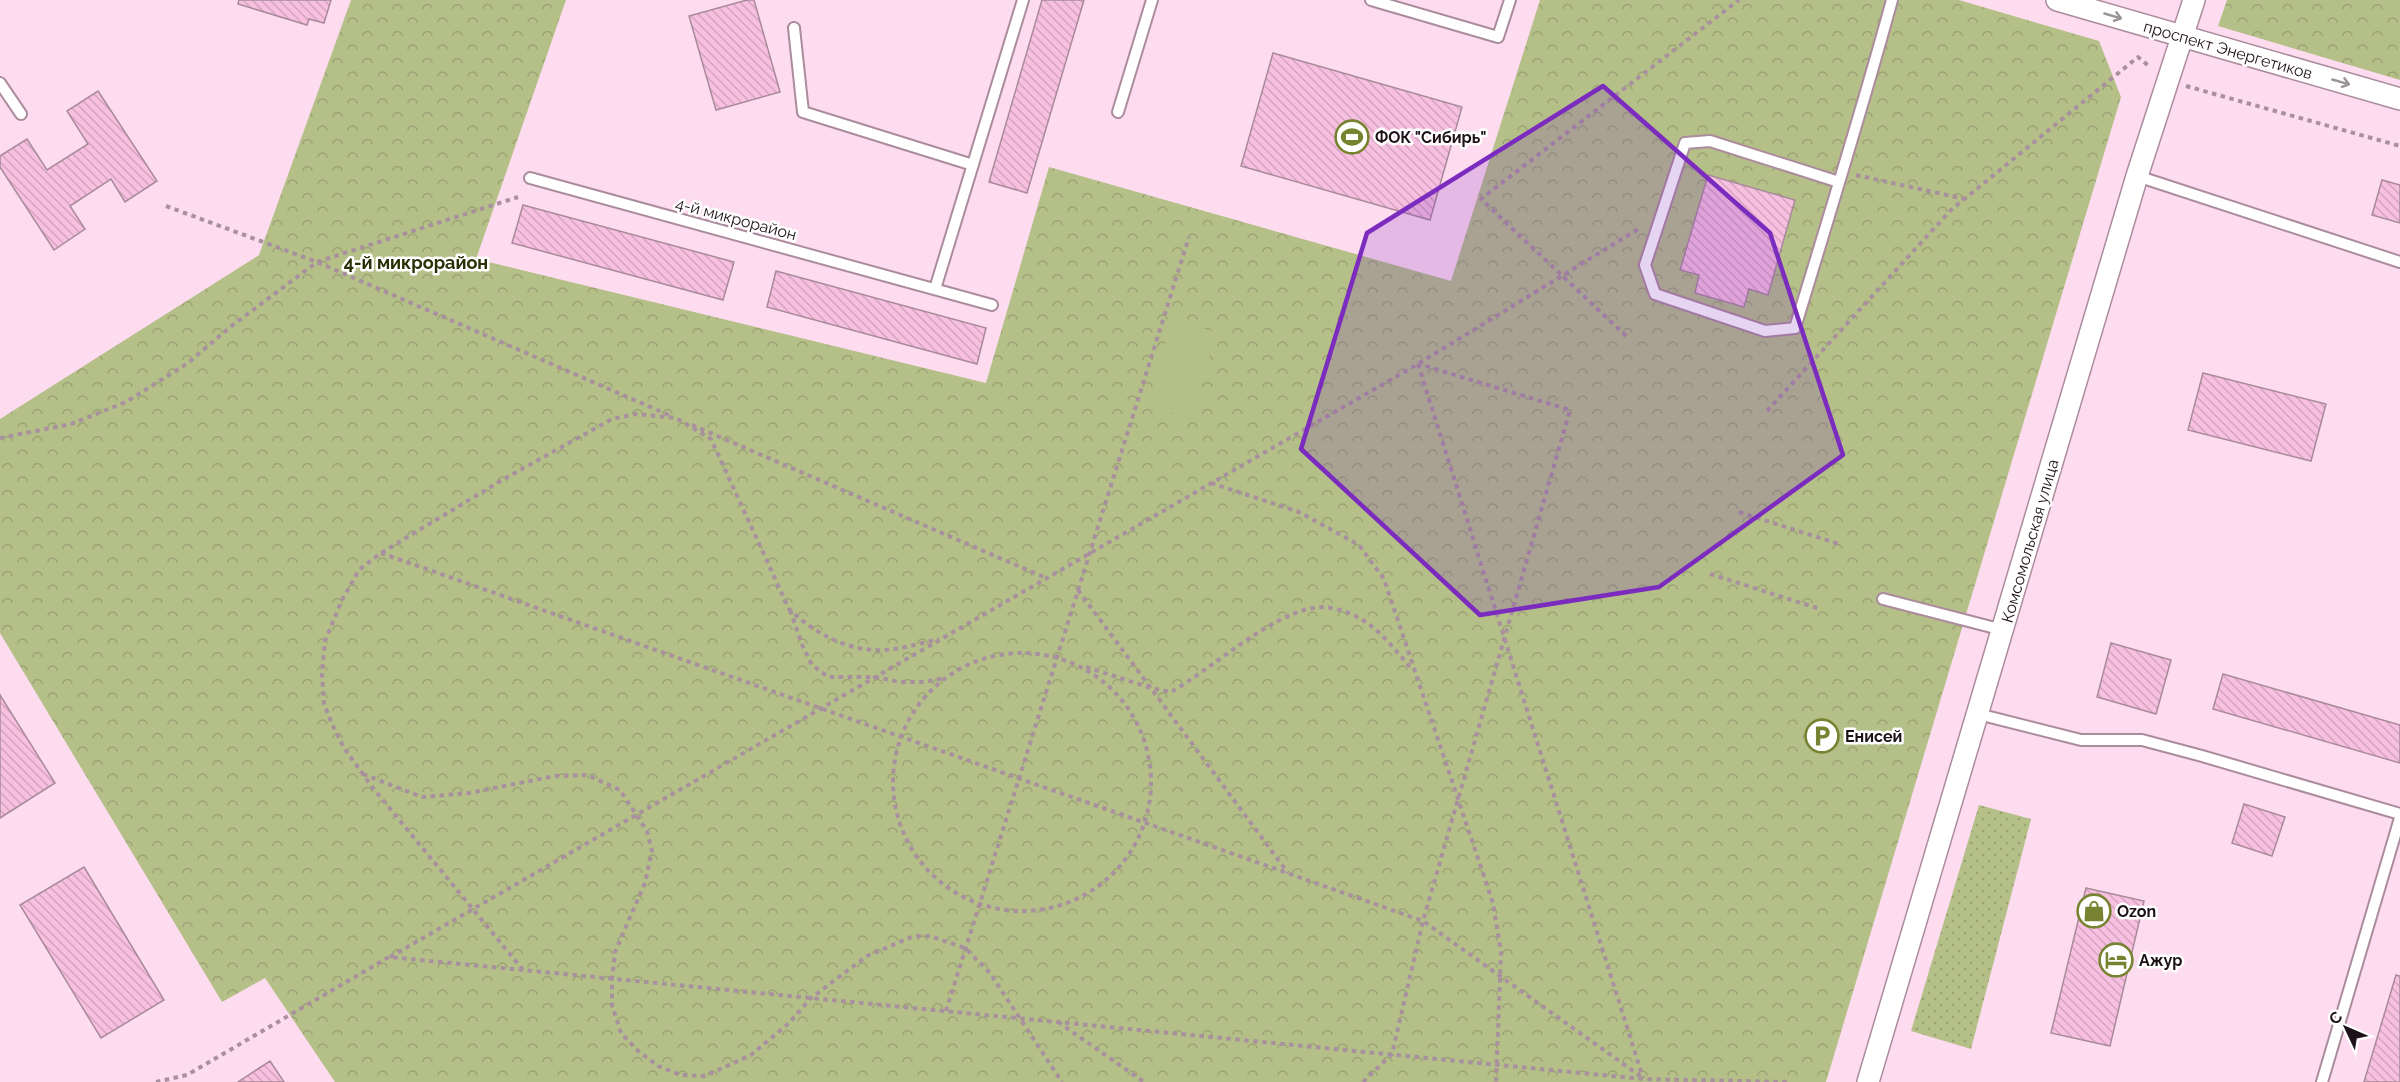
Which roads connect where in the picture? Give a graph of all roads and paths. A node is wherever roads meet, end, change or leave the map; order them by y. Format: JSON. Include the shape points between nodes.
{"nodes":[{"id":1,"x":1023,"y":0,"type":"edge"},
{"id":2,"x":1152,"y":0,"type":"edge"},
{"id":3,"x":1371,"y":0,"type":"edge"},
{"id":4,"x":1510,"y":0,"type":"edge"},
{"id":5,"x":1739,"y":0,"type":"edge"},
{"id":6,"x":1892,"y":0,"type":"edge"},
{"id":7,"x":2057,"y":0,"type":"edge"},
{"id":8,"x":2194,"y":0,"type":"edge"},
{"id":9,"x":794,"y":28,"type":"dead end"},
{"id":10,"x":2182,"y":37,"type":"junction"},
{"id":11,"x":2168,"y":81,"type":"junction"},
{"id":12,"x":0,"y":83,"type":"edge"},
{"id":13,"x":2400,"y":99,"type":"edge"},
{"id":14,"x":1118,"y":112,"type":"dead end"},
{"id":15,"x":21,"y":114,"type":"dead end"},
{"id":16,"x":2400,"y":146,"type":"edge"},
{"id":17,"x":973,"y":165,"type":"junction"},
{"id":18,"x":1855,"y":175,"type":"dead end"},
{"id":19,"x":2138,"y":176,"type":"junction"},
{"id":20,"x":530,"y":178,"type":"dead end"},
{"id":21,"x":1839,"y":182,"type":"junction"},
{"id":22,"x":518,"y":197,"type":"dead end"},
{"id":23,"x":1965,"y":199,"type":"junction"},
{"id":24,"x":166,"y":206,"type":"dead end"},
{"id":25,"x":1650,"y":222,"type":"dead end"},
{"id":26,"x":1190,"y":237,"type":"dead end"},
{"id":27,"x":317,"y":262,"type":"junction"},
{"id":28,"x":2400,"y":262,"type":"edge"},
{"id":29,"x":935,"y":289,"type":"junction"},
{"id":30,"x":992,"y":305,"type":"dead end"},
{"id":31,"x":1626,"y":336,"type":"dead end"},
{"id":32,"x":1418,"y":364,"type":"junction"},
{"id":33,"x":1767,"y":411,"type":"dead end"},
{"id":34,"x":676,"y":418,"type":"junction"},
{"id":35,"x":0,"y":438,"type":"edge"},
{"id":36,"x":1211,"y":483,"type":"junction"},
{"id":37,"x":1739,"y":512,"type":"dead end"},
{"id":38,"x":1839,"y":544,"type":"dead end"},
{"id":39,"x":381,"y":553,"type":"junction"},
{"id":40,"x":1710,"y":574,"type":"dead end"},
{"id":41,"x":1047,"y":578,"type":"junction"},
{"id":42,"x":1078,"y":590,"type":"junction"},
{"id":43,"x":1883,"y":598,"type":"dead end"},
{"id":44,"x":789,"y":609,"type":"junction"},
{"id":45,"x":1820,"y":609,"type":"dead end"},
{"id":46,"x":2003,"y":630,"type":"junction"},
{"id":47,"x":944,"y":637,"type":"junction"},
{"id":48,"x":1083,"y":666,"type":"junction"},
{"id":49,"x":1413,"y":670,"type":"junction"},
{"id":50,"x":875,"y":677,"type":"junction"},
{"id":51,"x":947,"y":677,"type":"junction"},
{"id":52,"x":1151,"y":688,"type":"junction"},
{"id":53,"x":1978,"y":714,"type":"junction"},
{"id":54,"x":362,"y":774,"type":"junction"},
{"id":55,"x":1457,"y":802,"type":"junction"},
{"id":56,"x":637,"y":814,"type":"junction"},
{"id":57,"x":2400,"y":816,"type":"edge"},
{"id":58,"x":1288,"y":874,"type":"junction"},
{"id":59,"x":473,"y":909,"type":"junction"},
{"id":60,"x":1423,"y":921,"type":"junction"},
{"id":61,"x":965,"y":948,"type":"junction"},
{"id":62,"x":389,"y":957,"type":"junction"},
{"id":63,"x":523,"y":970,"type":"junction"},
{"id":64,"x":612,"y":979,"type":"junction"},
{"id":65,"x":811,"y":998,"type":"junction"},
{"id":66,"x":946,"y":1011,"type":"junction"},
{"id":67,"x":1058,"y":1022,"type":"junction"},
{"id":68,"x":1392,"y":1054,"type":"junction"},
{"id":69,"x":1495,"y":1064,"type":"junction"},
{"id":70,"x":1643,"y":1079,"type":"junction"},
{"id":71,"x":156,"y":1082,"type":"edge"},
{"id":72,"x":1062,"y":1082,"type":"edge"},
{"id":73,"x":1144,"y":1082,"type":"edge"},
{"id":74,"x":1363,"y":1082,"type":"edge"},
{"id":75,"x":1496,"y":1082,"type":"edge"},
{"id":76,"x":1634,"y":1082,"type":"edge"},
{"id":77,"x":1790,"y":1082,"type":"edge"},
{"id":78,"x":1868,"y":1082,"type":"edge"},
{"id":79,"x":2322,"y":1082,"type":"edge"}],
"edges":[{"from":1,"to":17,"type":"lane"},
{"from":2,"to":14,"type":"lane"},
{"from":3,"to":4,"type":"lane","via":[[1498,37]]},
{"from":5,"to":31,"type":"path","via":[[1481,199]]},
{"from":6,"to":21,"type":"lane"},
{"from":7,"to":10,"type":"street","name":"проспект Энергетиков","one_way":true},
{"from":8,"to":10,"type":"street","name":"Комсомольская улица"},
{"from":9,"to":17,"type":"lane","via":[[803,112]]},
{"from":10,"to":11,"type":"street","name":"Комсомольская улица"},
{"from":10,"to":13,"type":"street","name":"проспект Энергетиков","one_way":true},
{"from":11,"to":16,"type":"path"},
{"from":11,"to":19,"type":"street","name":"Комсомольская улица"},
{"from":11,"to":23,"type":"path","via":[[2138,57]]},
{"from":12,"to":15,"type":"lane"},
{"from":17,"to":29,"type":"lane"},
{"from":18,"to":23,"type":"path"},
{"from":19,"to":28,"type":"lane"},
{"from":19,"to":46,"type":"street","name":"Комсомольская улица"},
{"from":20,"to":29,"type":"lane","name":"4-й микрорайон"},
{"from":21,"to":21,"type":"lane","via":[[1795,328],[1765,331],[1654,294],[1645,265],[1685,143],[1710,141]]},
{"from":22,"to":27,"type":"path"},
{"from":23,"to":33,"type":"path"},
{"from":24,"to":27,"type":"path"},
{"from":25,"to":32,"type":"path"},
{"from":26,"to":42,"type":"path"},
{"from":27,"to":34,"type":"path"},
{"from":27,"to":35,"type":"path","via":[[188,363],[126,402],[71,424]]},
{"from":29,"to":30,"type":"lane","name":"4-й микрорайон"},
{"from":32,"to":36,"type":"path"},
{"from":32,"to":55,"type":"path","via":[[1570,410]]},
{"from":32,"to":70,"type":"path"},
{"from":34,"to":39,"type":"path","via":[[636,414],[612,419]]},
{"from":34,"to":41,"type":"path"},
{"from":34,"to":44,"type":"path","via":[[711,439]]},
{"from":36,"to":41,"type":"path"},
{"from":36,"to":49,"type":"path","via":[[1299,512],[1359,545],[1384,579]]},
{"from":37,"to":38,"type":"path"},
{"from":39,"to":54,"type":"path","via":[[359,570],[342,600],[325,641],[322,674],[324,704],[344,748]]},
{"from":39,"to":58,"type":"path"},
{"from":40,"to":45,"type":"path"},
{"from":41,"to":47,"type":"path"},
{"from":42,"to":52,"type":"path"},
{"from":42,"to":61,"type":"path"},
{"from":43,"to":46,"type":"lane"},
{"from":44,"to":47,"type":"path","via":[[807,626],[837,642],[861,648],[884,650]]},
{"from":44,"to":50,"type":"path","via":[[813,665],[828,677]]},
{"from":46,"to":53,"type":"street","name":"Комсомольская улица"},
{"from":47,"to":50,"type":"path"},
{"from":48,"to":51,"type":"path","via":[[1046,654],[1007,652],[969,663]]},
{"from":48,"to":51,"type":"path","via":[[1114,689],[1138,721],[1151,758],[1152,797],[1140,838],[1116,873],[1082,898],[1041,911],[999,910],[959,896],[926,870],[903,834],[892,792],[896,750],[911,714],[936,684]]},
{"from":48,"to":52,"type":"path"},
{"from":49,"to":52,"type":"path","via":[[1363,620],[1332,608],[1315,607],[1270,626],[1171,692]]},
{"from":49,"to":55,"type":"path"},
{"from":50,"to":51,"type":"path","via":[[900,682]]},
{"from":50,"to":56,"type":"path"},
{"from":52,"to":58,"type":"path"},
{"from":53,"to":57,"type":"lane","via":[[2081,740],[2142,740]]},
{"from":53,"to":78,"type":"street","name":"Комсомольская улица"},
{"from":54,"to":56,"type":"path","via":[[422,797],[469,793],[555,776],[587,775],[620,790]]},
{"from":54,"to":59,"type":"path"},
{"from":55,"to":60,"type":"path"},
{"from":55,"to":69,"type":"path","via":[[1493,903],[1501,953]]},
{"from":56,"to":59,"type":"path"},
{"from":56,"to":64,"type":"path","via":[[652,851],[645,883],[615,952]]},
{"from":57,"to":79,"type":"lane"},
{"from":58,"to":60,"type":"path"},
{"from":59,"to":62,"type":"path"},
{"from":59,"to":63,"type":"path"},
{"from":60,"to":68,"type":"path"},
{"from":60,"to":70,"type":"path"},
{"from":61,"to":65,"type":"path","via":[[930,936],[914,936],[867,956]]},
{"from":61,"to":66,"type":"path"},
{"from":61,"to":72,"type":"path","via":[[990,973]]},
{"from":62,"to":63,"type":"path"},
{"from":62,"to":71,"type":"path","via":[[187,1075]]},
{"from":63,"to":64,"type":"path"},
{"from":64,"to":65,"type":"path"},
{"from":64,"to":65,"type":"path","via":[[612,1005],[621,1033],[658,1066],[681,1075],[705,1076],[751,1055]]},
{"from":65,"to":66,"type":"path"},
{"from":66,"to":67,"type":"path"},
{"from":67,"to":68,"type":"path"},
{"from":67,"to":73,"type":"path"},
{"from":68,"to":69,"type":"path"},
{"from":68,"to":74,"type":"path"},
{"from":69,"to":70,"type":"path"},
{"from":69,"to":75,"type":"path"},
{"from":70,"to":76,"type":"path"},
{"from":70,"to":77,"type":"path"}]}
